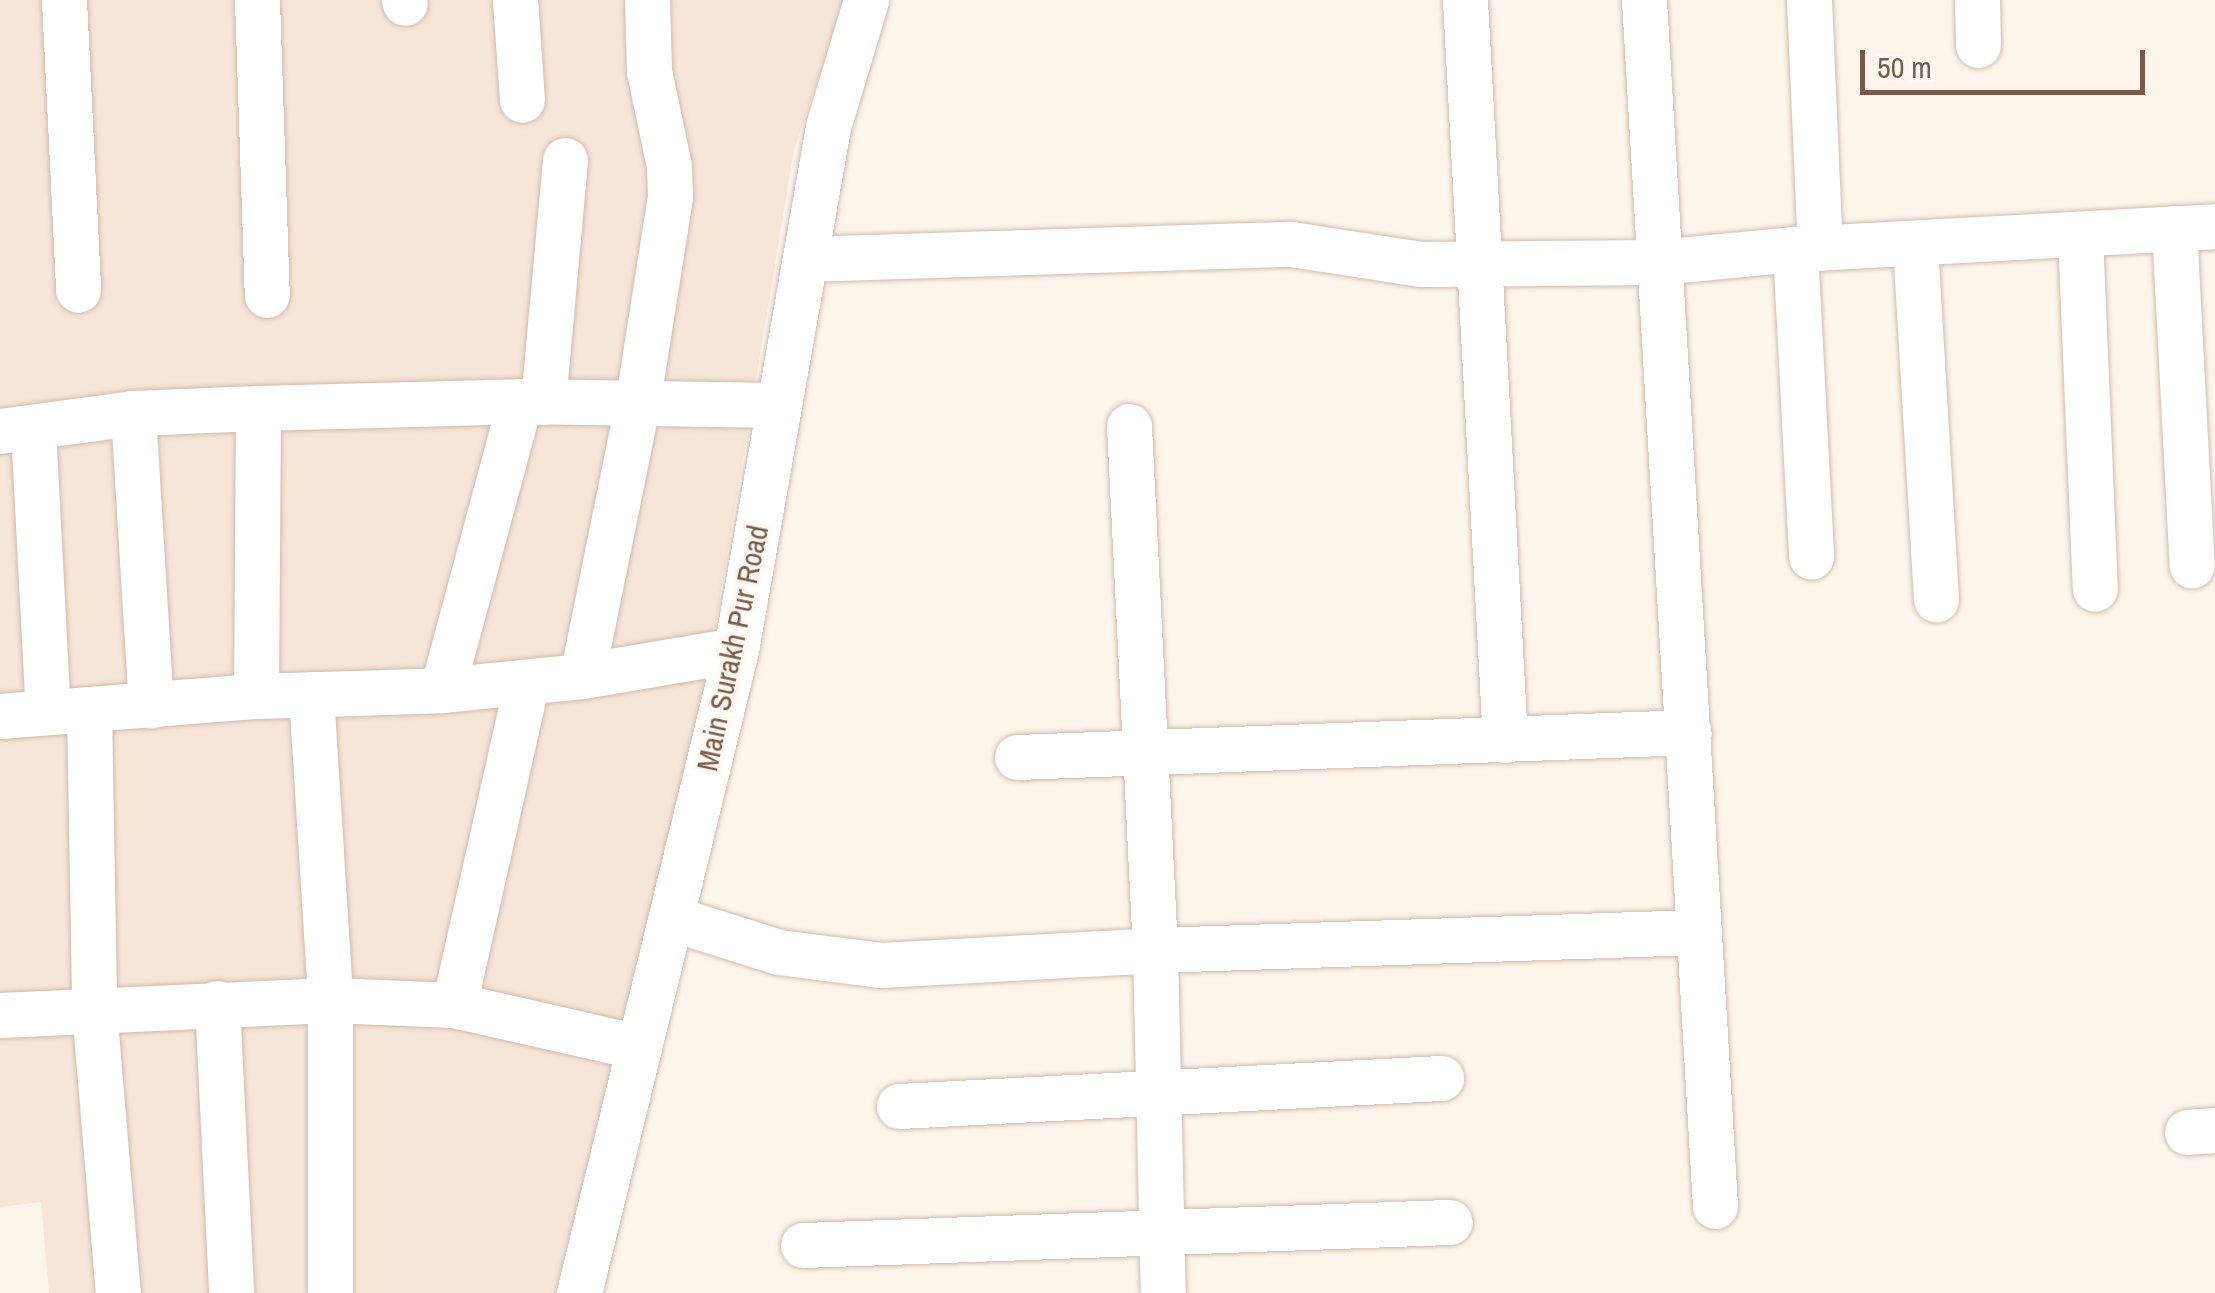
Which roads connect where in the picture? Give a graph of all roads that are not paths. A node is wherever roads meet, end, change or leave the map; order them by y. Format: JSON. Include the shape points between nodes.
{"nodes":[{"id":1,"x":64,"y":0,"type":"edge"},
{"id":2,"x":258,"y":0,"type":"edge"},
{"id":3,"x":516,"y":0,"type":"edge"},
{"id":4,"x":647,"y":0,"type":"edge"},
{"id":5,"x":866,"y":0,"type":"edge"},
{"id":6,"x":1466,"y":0,"type":"edge"},
{"id":7,"x":1644,"y":0,"type":"edge"},
{"id":8,"x":1809,"y":0,"type":"edge"},
{"id":9,"x":1978,"y":0,"type":"edge"},
{"id":10,"x":1978,"y":45,"type":"dead end"},
{"id":11,"x":522,"y":100,"type":"dead end"},
{"id":12,"x":564,"y":160,"type":"dead end"},
{"id":13,"x":2194,"y":227,"type":"edge"},
{"id":14,"x":2080,"y":234,"type":"junction"},
{"id":15,"x":1915,"y":245,"type":"junction"},
{"id":16,"x":1807,"y":249,"type":"junction"},
{"id":17,"x":805,"y":259,"type":"junction"},
{"id":18,"x":1659,"y":262,"type":"junction"},
{"id":19,"x":1482,"y":266,"type":"junction"},
{"id":20,"x":78,"y":290,"type":"dead end"},
{"id":21,"x":267,"y":295,"type":"dead end"},
{"id":22,"x":532,"y":401,"type":"junction"},
{"id":23,"x":638,"y":405,"type":"junction"},
{"id":24,"x":779,"y":405,"type":"junction"},
{"id":25,"x":258,"y":408,"type":"junction"},
{"id":26,"x":133,"y":413,"type":"junction"},
{"id":27,"x":1129,"y":426,"type":"dead end"},
{"id":28,"x":16,"y":430,"type":"edge"},
{"id":29,"x":1811,"y":557,"type":"dead end"},
{"id":30,"x":2192,"y":566,"type":"dead end"},
{"id":31,"x":2095,"y":589,"type":"dead end"},
{"id":32,"x":1936,"y":599,"type":"dead end"},
{"id":33,"x":736,"y":650,"type":"junction"},
{"id":34,"x":582,"y":676,"type":"junction"},
{"id":35,"x":527,"y":682,"type":"junction"},
{"id":36,"x":442,"y":690,"type":"junction"},
{"id":37,"x":311,"y":694,"type":"junction"},
{"id":38,"x":256,"y":696,"type":"junction"},
{"id":39,"x":150,"y":704,"type":"junction"},
{"id":40,"x":69,"y":711,"type":"junction"},
{"id":41,"x":0,"y":716,"type":"edge"},
{"id":42,"x":1688,"y":732,"type":"junction"},
{"id":43,"x":1504,"y":740,"type":"junction"},
{"id":44,"x":1142,"y":754,"type":"junction"},
{"id":45,"x":1017,"y":757,"type":"dead end"},
{"id":46,"x":671,"y":918,"type":"junction"},
{"id":47,"x":1699,"y":932,"type":"junction"},
{"id":48,"x":1155,"y":950,"type":"junction"},
{"id":49,"x":330,"y":1000,"type":"junction"},
{"id":50,"x":217,"y":1003,"type":"junction"},
{"id":51,"x":454,"y":1005,"type":"junction"},
{"id":52,"x":94,"y":1009,"type":"junction"},
{"id":53,"x":0,"y":1016,"type":"edge"},
{"id":54,"x":639,"y":1047,"type":"junction"},
{"id":55,"x":1442,"y":1078,"type":"dead end"},
{"id":56,"x":1158,"y":1094,"type":"junction"},
{"id":57,"x":900,"y":1106,"type":"dead end"},
{"id":58,"x":1715,"y":1206,"type":"dead end"},
{"id":59,"x":1450,"y":1222,"type":"dead end"},
{"id":60,"x":1162,"y":1230,"type":"junction"},
{"id":61,"x":803,"y":1245,"type":"dead end"},
{"id":62,"x":118,"y":1293,"type":"edge"},
{"id":63,"x":231,"y":1293,"type":"edge"},
{"id":64,"x":330,"y":1293,"type":"edge"},
{"id":65,"x":580,"y":1293,"type":"edge"},
{"id":66,"x":1163,"y":1293,"type":"edge"}],
"edges":[{"from":1,"to":20,"type":"street"},
{"from":2,"to":21,"type":"street"},
{"from":3,"to":11,"type":"street"},
{"from":4,"to":23,"type":"street","via":[[649,71],[670,196]]},
{"from":5,"to":17,"type":"street","name":"Main Surakh Pur Road","via":[[828,128]]},
{"from":6,"to":19,"type":"street"},
{"from":7,"to":18,"type":"street"},
{"from":8,"to":16,"type":"street"},
{"from":9,"to":10,"type":"street"},
{"from":12,"to":22,"type":"street"},
{"from":13,"to":14,"type":"street"},
{"from":13,"to":30,"type":"street"},
{"from":14,"to":15,"type":"street"},
{"from":14,"to":31,"type":"street"},
{"from":15,"to":16,"type":"street"},
{"from":15,"to":32,"type":"street"},
{"from":16,"to":18,"type":"street"},
{"from":16,"to":29,"type":"street"},
{"from":17,"to":19,"type":"street","via":[[1291,244],[1420,264]]},
{"from":17,"to":24,"type":"street","name":"Main Surakh Pur Road"},
{"from":18,"to":19,"type":"street"},
{"from":18,"to":42,"type":"street"},
{"from":19,"to":43,"type":"street"},
{"from":22,"to":23,"type":"street"},
{"from":22,"to":25,"type":"street"},
{"from":22,"to":36,"type":"street"},
{"from":23,"to":24,"type":"street"},
{"from":23,"to":34,"type":"street"},
{"from":24,"to":33,"type":"street","name":"Main Surakh Pur Road"},
{"from":25,"to":26,"type":"street"},
{"from":25,"to":38,"type":"street"},
{"from":26,"to":28,"type":"street"},
{"from":26,"to":39,"type":"street"},
{"from":27,"to":44,"type":"street"},
{"from":28,"to":40,"type":"street"},
{"from":33,"to":34,"type":"street"},
{"from":33,"to":46,"type":"street","name":"Main Surakh Pur Road"},
{"from":34,"to":35,"type":"street"},
{"from":35,"to":36,"type":"street"},
{"from":35,"to":51,"type":"street"},
{"from":36,"to":37,"type":"street"},
{"from":37,"to":38,"type":"street"},
{"from":37,"to":49,"type":"street"},
{"from":38,"to":39,"type":"street"},
{"from":39,"to":40,"type":"street"},
{"from":40,"to":41,"type":"street"},
{"from":40,"to":52,"type":"street"},
{"from":42,"to":43,"type":"street"},
{"from":42,"to":47,"type":"street"},
{"from":43,"to":44,"type":"street"},
{"from":44,"to":45,"type":"street"},
{"from":44,"to":48,"type":"street"},
{"from":46,"to":48,"type":"street","via":[[779,952],[881,965]]},
{"from":46,"to":54,"type":"street","name":"Main Surakh Pur Road"},
{"from":47,"to":48,"type":"street"},
{"from":47,"to":58,"type":"street"},
{"from":48,"to":56,"type":"street"},
{"from":49,"to":50,"type":"street"},
{"from":49,"to":51,"type":"street"},
{"from":49,"to":64,"type":"street"},
{"from":50,"to":52,"type":"street"},
{"from":50,"to":63,"type":"street"},
{"from":51,"to":54,"type":"street"},
{"from":52,"to":53,"type":"street"},
{"from":52,"to":62,"type":"street"},
{"from":54,"to":65,"type":"street","name":"Main Surakh Pur Road"},
{"from":55,"to":56,"type":"street"},
{"from":56,"to":57,"type":"street"},
{"from":56,"to":60,"type":"street"},
{"from":59,"to":60,"type":"street"},
{"from":60,"to":61,"type":"street"},
{"from":60,"to":66,"type":"street"}]}
